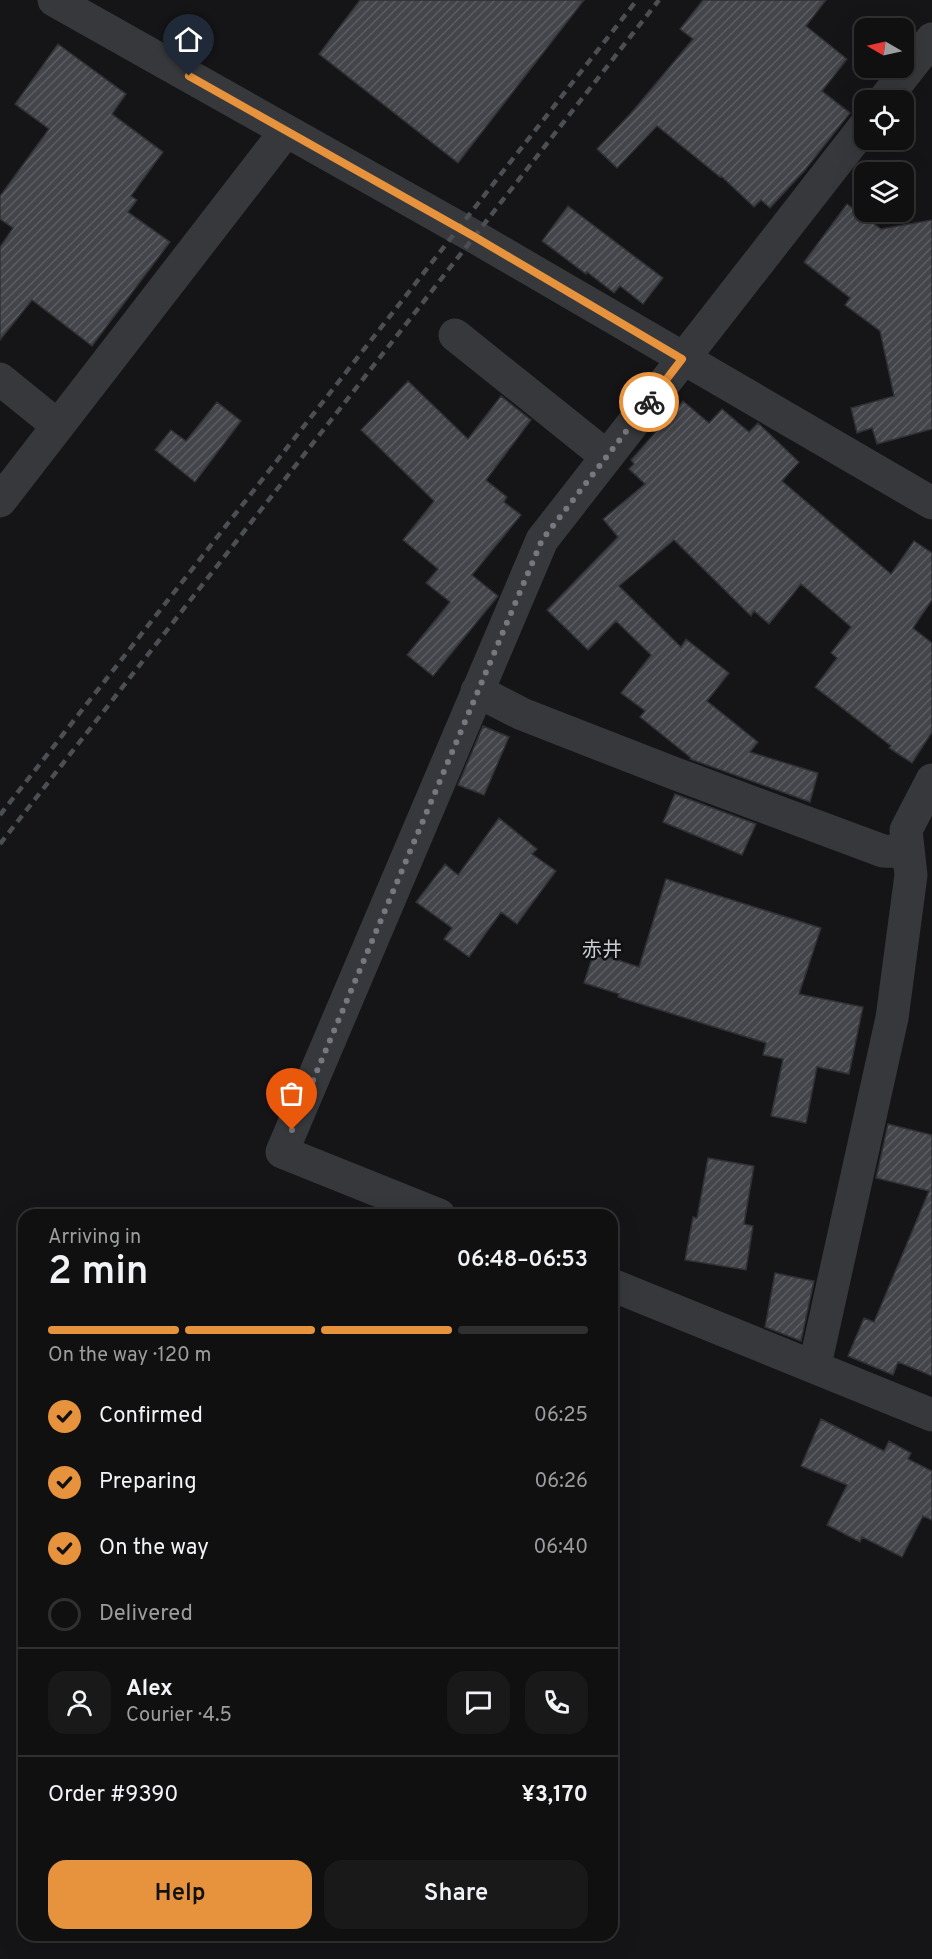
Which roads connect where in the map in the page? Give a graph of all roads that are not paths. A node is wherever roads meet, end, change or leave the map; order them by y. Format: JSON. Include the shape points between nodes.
{"nodes":[{"id":1,"x":54,"y":0,"type":"edge"},
{"id":2,"x":932,"y":39,"type":"edge"},
{"id":3,"x":892,"y":90,"type":"edge"},
{"id":4,"x":286,"y":131,"type":"junction"},
{"id":5,"x":854,"y":139,"type":"edge"},
{"id":6,"x":455,"y":335,"type":"dead end"},
{"id":7,"x":682,"y":359,"type":"junction"},
{"id":8,"x":0,"y":379,"type":"edge"},
{"id":9,"x":58,"y":426,"type":"junction"},
{"id":10,"x":606,"y":456,"type":"junction"},
{"id":11,"x":0,"y":501,"type":"edge"},
{"id":12,"x":932,"y":503,"type":"edge"},
{"id":13,"x":477,"y":691,"type":"junction"},
{"id":14,"x":932,"y":780,"type":"edge"},
{"id":15,"x":917,"y":872,"type":"edge"},
{"id":16,"x":424,"y":1209,"type":"edge"},
{"id":17,"x":618,"y":1287,"type":"edge"},
{"id":18,"x":805,"y":1363,"type":"junction"},
{"id":19,"x":932,"y":1415,"type":"edge"}],
"edges":[{"from":1,"to":4,"type":"street"},
{"from":2,"to":3,"type":"street"},
{"from":4,"to":7,"type":"street"},
{"from":4,"to":9,"type":"street"},
{"from":5,"to":7,"type":"street"},
{"from":6,"to":10,"type":"street"},
{"from":7,"to":10,"type":"street"},
{"from":7,"to":12,"type":"street"},
{"from":8,"to":9,"type":"street"},
{"from":9,"to":11,"type":"street"},
{"from":10,"to":13,"type":"street","via":[[542,540]]},
{"from":13,"to":15,"type":"street","via":[[522,714],[883,850]]},
{"from":13,"to":16,"type":"street","via":[[282,1152]]},
{"from":14,"to":15,"type":"street","via":[[906,830]]},
{"from":15,"to":18,"type":"street","via":[[889,1030],[817,1356]]},
{"from":17,"to":18,"type":"street"},
{"from":18,"to":19,"type":"street"}]}
